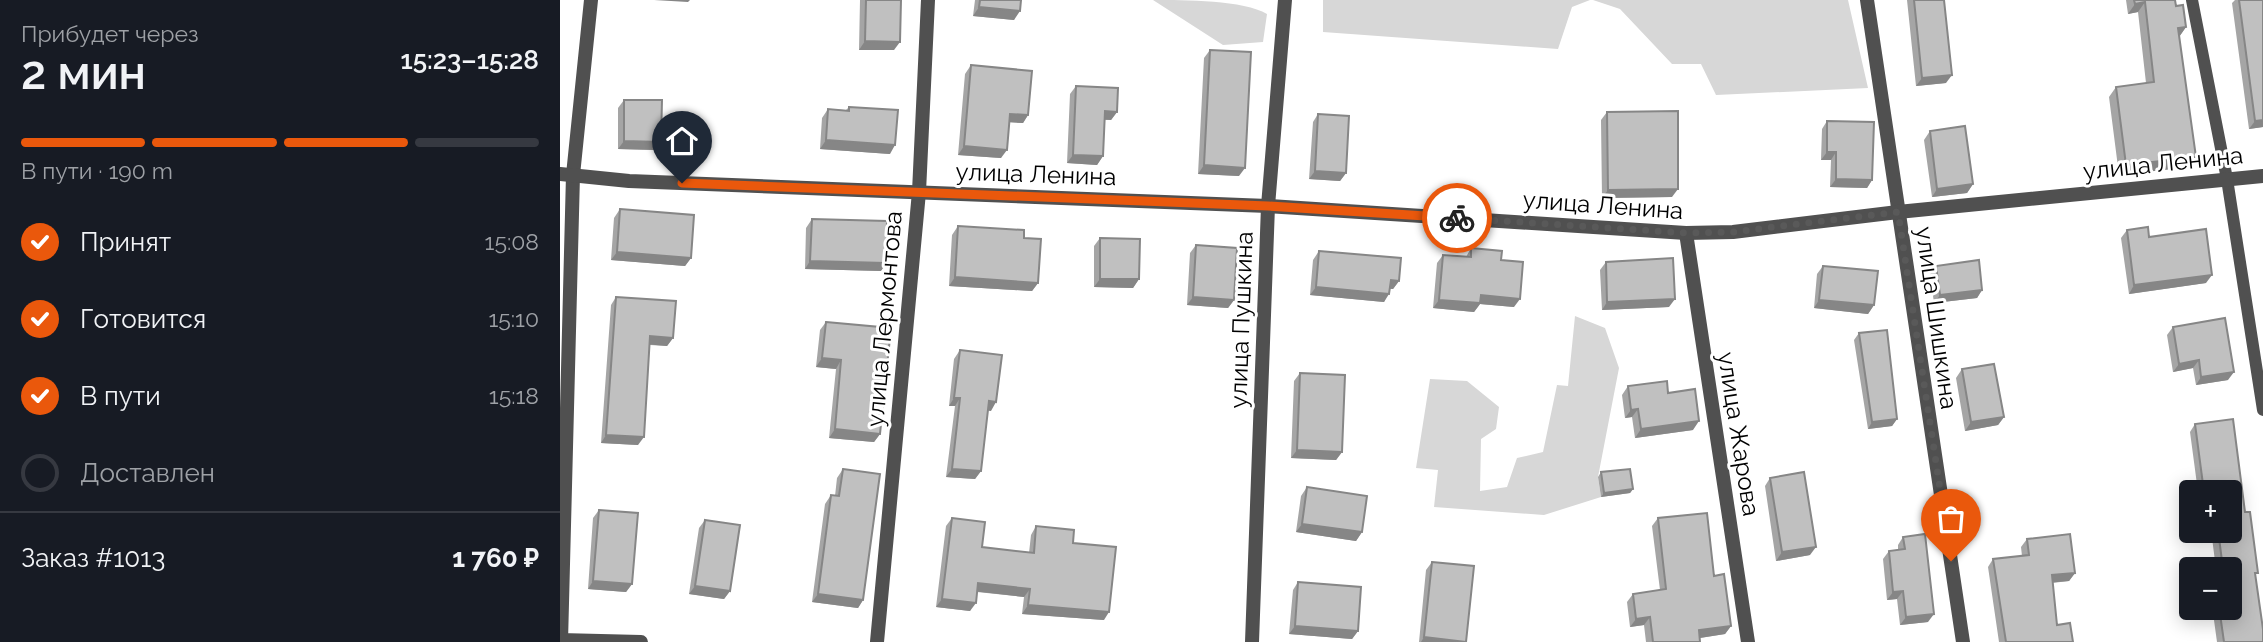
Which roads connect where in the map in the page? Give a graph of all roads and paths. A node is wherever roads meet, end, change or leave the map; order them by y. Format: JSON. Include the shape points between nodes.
{"nodes":[{"id":1,"x":591,"y":0,"type":"edge"},
{"id":2,"x":928,"y":0,"type":"edge"},
{"id":3,"x":1285,"y":0,"type":"edge"},
{"id":4,"x":1867,"y":0,"type":"edge"},
{"id":5,"x":2192,"y":0,"type":"edge"},
{"id":6,"x":567,"y":174,"type":"edge"},
{"id":7,"x":2263,"y":176,"type":"edge"},
{"id":8,"x":2227,"y":179,"type":"junction"},
{"id":9,"x":919,"y":192,"type":"junction"},
{"id":10,"x":1268,"y":206,"type":"junction"},
{"id":11,"x":1898,"y":212,"type":"junction"},
{"id":12,"x":1686,"y":233,"type":"junction"},
{"id":13,"x":2263,"y":410,"type":"edge"},
{"id":14,"x":561,"y":641,"type":"edge"},
{"id":15,"x":641,"y":642,"type":"edge"},
{"id":16,"x":877,"y":642,"type":"edge"},
{"id":17,"x":1252,"y":642,"type":"edge"},
{"id":18,"x":1748,"y":642,"type":"edge"},
{"id":19,"x":1962,"y":642,"type":"edge"}],
"edges":[{"from":1,"to":6,"type":"street"},
{"from":2,"to":9,"type":"street","name":"улица Лермонтова"},
{"from":3,"to":10,"type":"street","name":"улица Пушкина"},
{"from":4,"to":11,"type":"street","name":"улица Шишкина"},
{"from":5,"to":8,"type":"lane"},
{"from":6,"to":9,"type":"street","name":"улица Ленина","via":[[629,181]]},
{"from":6,"to":14,"type":"street"},
{"from":7,"to":8,"type":"street","name":"улица Ленина"},
{"from":8,"to":11,"type":"street","name":"улица Ленина"},
{"from":8,"to":13,"type":"lane"},
{"from":9,"to":10,"type":"street","name":"улица Ленина"},
{"from":9,"to":16,"type":"street","name":"улица Лермонтова"},
{"from":10,"to":12,"type":"street","name":"улица Ленина"},
{"from":10,"to":17,"type":"street","name":"улица Пушкина"},
{"from":11,"to":12,"type":"street","name":"улица Ленина","via":[[1733,232]]},
{"from":11,"to":19,"type":"street","name":"улица Шишкина"},
{"from":12,"to":18,"type":"street","name":"улица Жарова"},
{"from":14,"to":15,"type":"street"}]}
